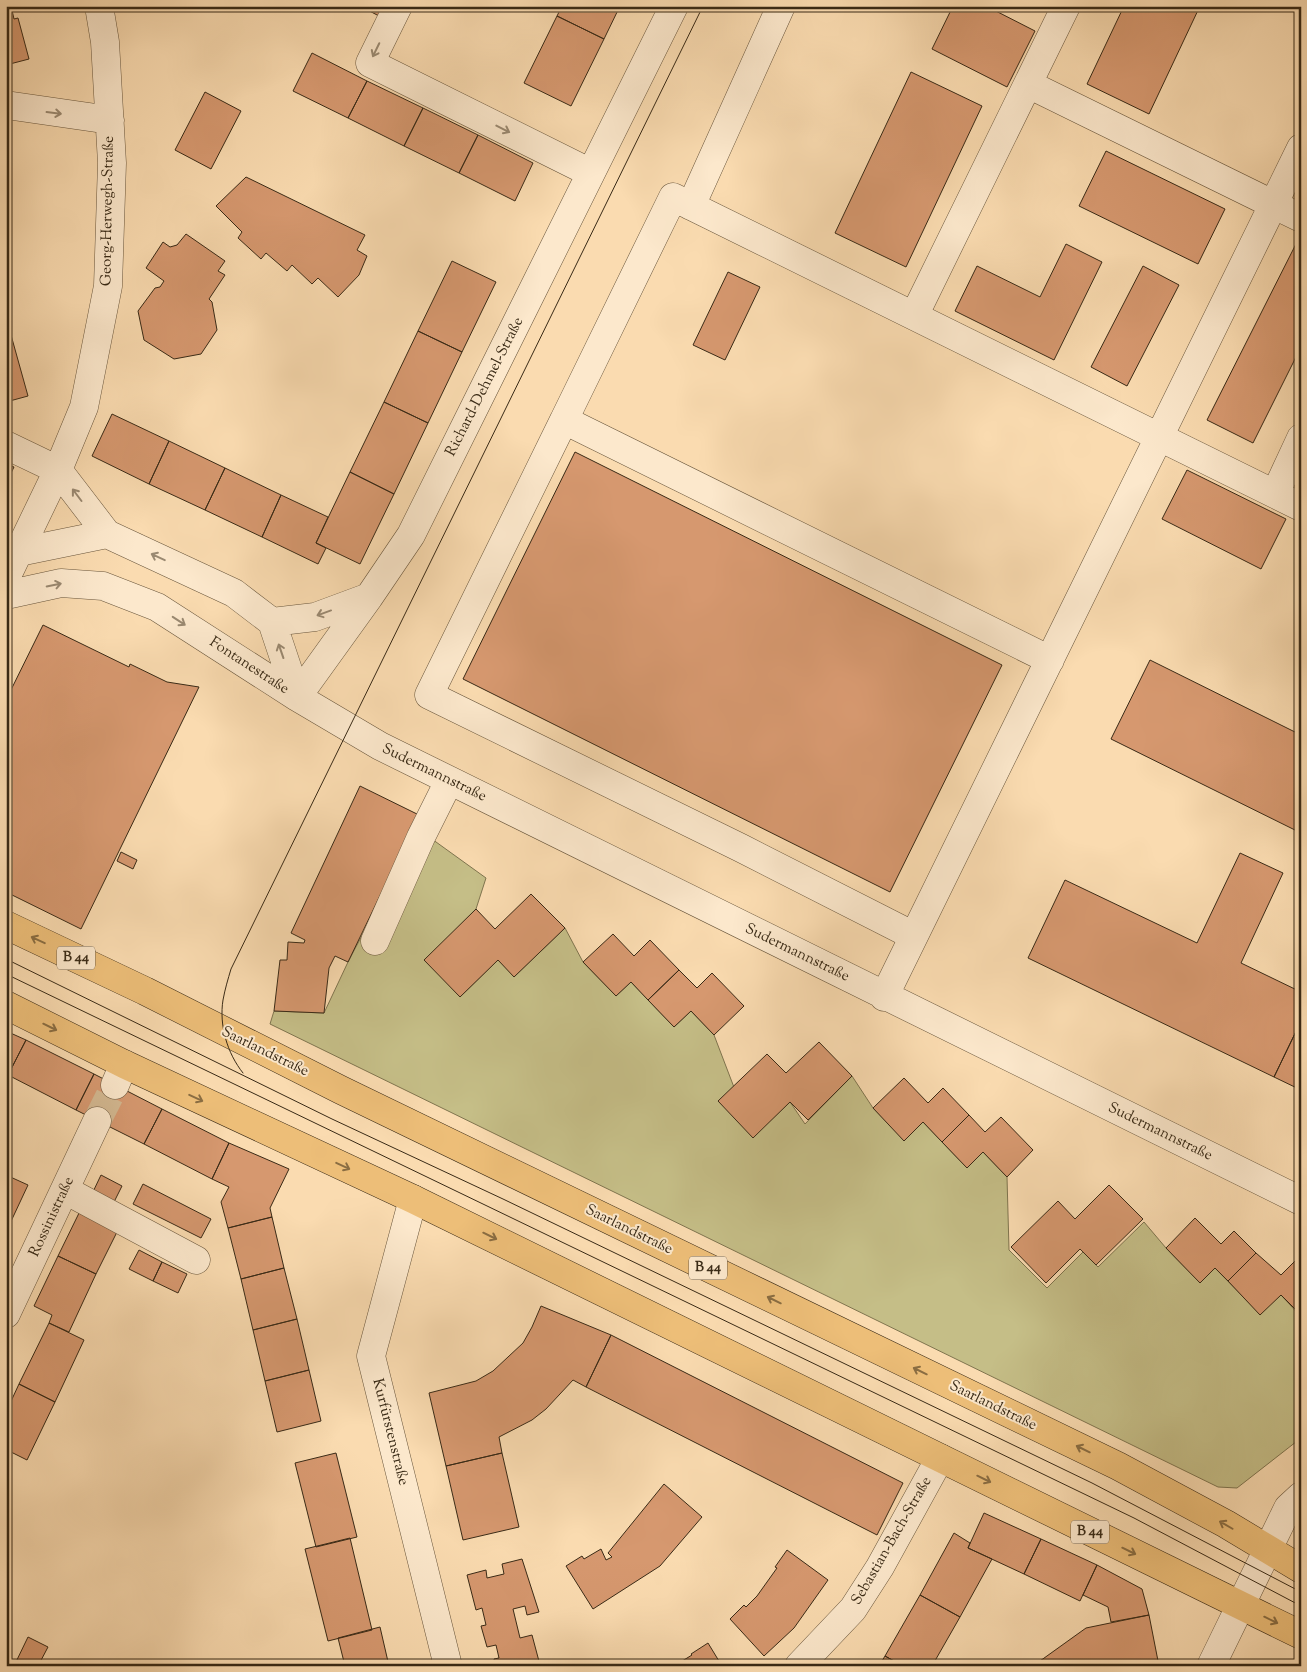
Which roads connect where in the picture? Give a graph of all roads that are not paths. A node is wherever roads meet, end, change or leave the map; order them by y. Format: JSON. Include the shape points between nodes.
{"nodes":[{"id":1,"x":99,"y":6,"type":"edge"},
{"id":2,"x":398,"y":6,"type":"edge"},
{"id":3,"x":674,"y":6,"type":"edge"},
{"id":4,"x":782,"y":6,"type":"edge"},
{"id":5,"x":1066,"y":6,"type":"edge"},
{"id":6,"x":1028,"y":84,"type":"junction"},
{"id":7,"x":6,"y":105,"type":"edge"},
{"id":8,"x":110,"y":120,"type":"junction"},
{"id":9,"x":1301,"y":148,"type":"edge"},
{"id":10,"x":591,"y":173,"type":"junction"},
{"id":11,"x":1273,"y":205,"type":"junction"},
{"id":12,"x":691,"y":206,"type":"junction"},
{"id":13,"x":1301,"y":218,"type":"edge"},
{"id":14,"x":914,"y":316,"type":"junction"},
{"id":15,"x":564,"y":420,"type":"junction"},
{"id":16,"x":1160,"y":437,"type":"junction"},
{"id":17,"x":1301,"y":438,"type":"edge"},
{"id":18,"x":6,"y":445,"type":"edge"},
{"id":19,"x":58,"y":470,"type":"junction"},
{"id":20,"x":1275,"y":494,"type":"junction"},
{"id":21,"x":1301,"y":507,"type":"edge"},
{"id":22,"x":106,"y":534,"type":"junction"},
{"id":23,"x":19,"y":552,"type":"junction"},
{"id":24,"x":6,"y":578,"type":"edge"},
{"id":25,"x":6,"y":595,"type":"edge"},
{"id":26,"x":369,"y":597,"type":"junction"},
{"id":27,"x":272,"y":622,"type":"junction"},
{"id":28,"x":1050,"y":660,"type":"junction"},
{"id":29,"x":297,"y":697,"type":"junction"},
{"id":30,"x":449,"y":781,"type":"junction"},
{"id":31,"x":6,"y":925,"type":"edge"},
{"id":32,"x":914,"y":936,"type":"junction"},
{"id":33,"x":375,"y":941,"type":"dead end"},
{"id":34,"x":884,"y":997,"type":"junction"},
{"id":35,"x":6,"y":1005,"type":"edge"},
{"id":36,"x":97,"y":1121,"type":"tunnel mouth"},
{"id":37,"x":65,"y":1190,"type":"junction"},
{"id":38,"x":413,"y":1199,"type":"junction"},
{"id":39,"x":1301,"y":1201,"type":"edge"},
{"id":40,"x":196,"y":1260,"type":"dead end"},
{"id":41,"x":6,"y":1314,"type":"edge"},
{"id":42,"x":940,"y":1458,"type":"junction"},
{"id":43,"x":1301,"y":1496,"type":"edge"},
{"id":44,"x":1268,"y":1550,"type":"junction"},
{"id":45,"x":1301,"y":1569,"type":"edge"},
{"id":46,"x":1240,"y":1605,"type":"junction"},
{"id":47,"x":1301,"y":1635,"type":"edge"},
{"id":48,"x":448,"y":1666,"type":"edge"},
{"id":49,"x":799,"y":1666,"type":"edge"},
{"id":50,"x":1210,"y":1666,"type":"edge"}],
"edges":[{"from":1,"to":8,"type":"street","name":"Georg-Herwegh-Straße","via":[[105,42]]},
{"from":2,"to":10,"type":"street","one_way":true,"via":[[370,62]]},
{"from":3,"to":10,"type":"street","name":"Richard-Dehmel-Straße"},
{"from":4,"to":12,"type":"street"},
{"from":5,"to":6,"type":"street"},
{"from":6,"to":11,"type":"street"},
{"from":6,"to":14,"type":"street"},
{"from":7,"to":8,"type":"street","one_way":true},
{"from":8,"to":19,"type":"street","name":"Georg-Herwegh-Straße","via":[[112,163],[108,286],[84,407]]},
{"from":9,"to":11,"type":"street"},
{"from":10,"to":26,"type":"street","name":"Richard-Dehmel-Straße","via":[[411,534]]},
{"from":11,"to":13,"type":"street"},
{"from":11,"to":16,"type":"street"},
{"from":12,"to":14,"type":"street"},
{"from":12,"to":15,"type":"street","via":[[673,197]]},
{"from":14,"to":16,"type":"street"},
{"from":15,"to":28,"type":"street"},
{"from":15,"to":32,"type":"street","via":[[429,695]]},
{"from":16,"to":20,"type":"street"},
{"from":16,"to":28,"type":"street"},
{"from":17,"to":20,"type":"street"},
{"from":18,"to":19,"type":"street"},
{"from":22,"to":19,"type":"street","one_way":true},
{"from":19,"to":23,"type":"street"},
{"from":20,"to":21,"type":"street"},
{"from":22,"to":23,"type":"street"},
{"from":27,"to":22,"type":"street","one_way":true,"via":[[234,593]]},
{"from":23,"to":24,"type":"street"},
{"from":25,"to":29,"type":"street","name":"Fontanestraße","one_way":true,"via":[[61,583],[103,586],[157,607]]},
{"from":26,"to":27,"type":"street","one_way":true,"via":[[315,616]]},
{"from":26,"to":29,"type":"street","name":"Richard-Dehmel-Straße"},
{"from":29,"to":27,"type":"street","name":"Fontanestraße","one_way":true},
{"from":28,"to":32,"type":"street"},
{"from":29,"to":30,"type":"street","name":"Sudermannstraße","via":[[371,742]]},
{"from":30,"to":33,"type":"street"},
{"from":30,"to":34,"type":"street","name":"Sudermannstraße"},
{"from":44,"to":31,"type":"main road","name":"Saarlandstraße","number":"B 44","one_way":true,"via":[[1118,1466]]},
{"from":32,"to":34,"type":"street"},
{"from":34,"to":39,"type":"street","name":"Sudermannstraße"},
{"from":35,"to":38,"type":"main road","number":"B 44","one_way":true,"via":[[119,1074]]},
{"from":36,"to":37,"type":"street","name":"Rossinistraße"},
{"from":37,"to":40,"type":"street"},
{"from":37,"to":41,"type":"street","name":"Rossinistraße"},
{"from":38,"to":42,"type":"main road","number":"B 44","one_way":true},
{"from":38,"to":48,"type":"street","name":"Kurfürstenstraße","via":[[371,1356]]},
{"from":42,"to":46,"type":"main road","number":"B 44","one_way":true},
{"from":42,"to":49,"type":"street","name":"Sebastian-Bach-Straße","via":[[853,1609]]},
{"from":43,"to":44,"type":"street","via":[[1288,1508]]},
{"from":44,"to":45,"type":"main road","name":"Saarlandstraße","number":"B 44"},
{"from":44,"to":46,"type":"street"},
{"from":46,"to":47,"type":"main road","number":"B 44","one_way":true},
{"from":46,"to":50,"type":"street"}]}
